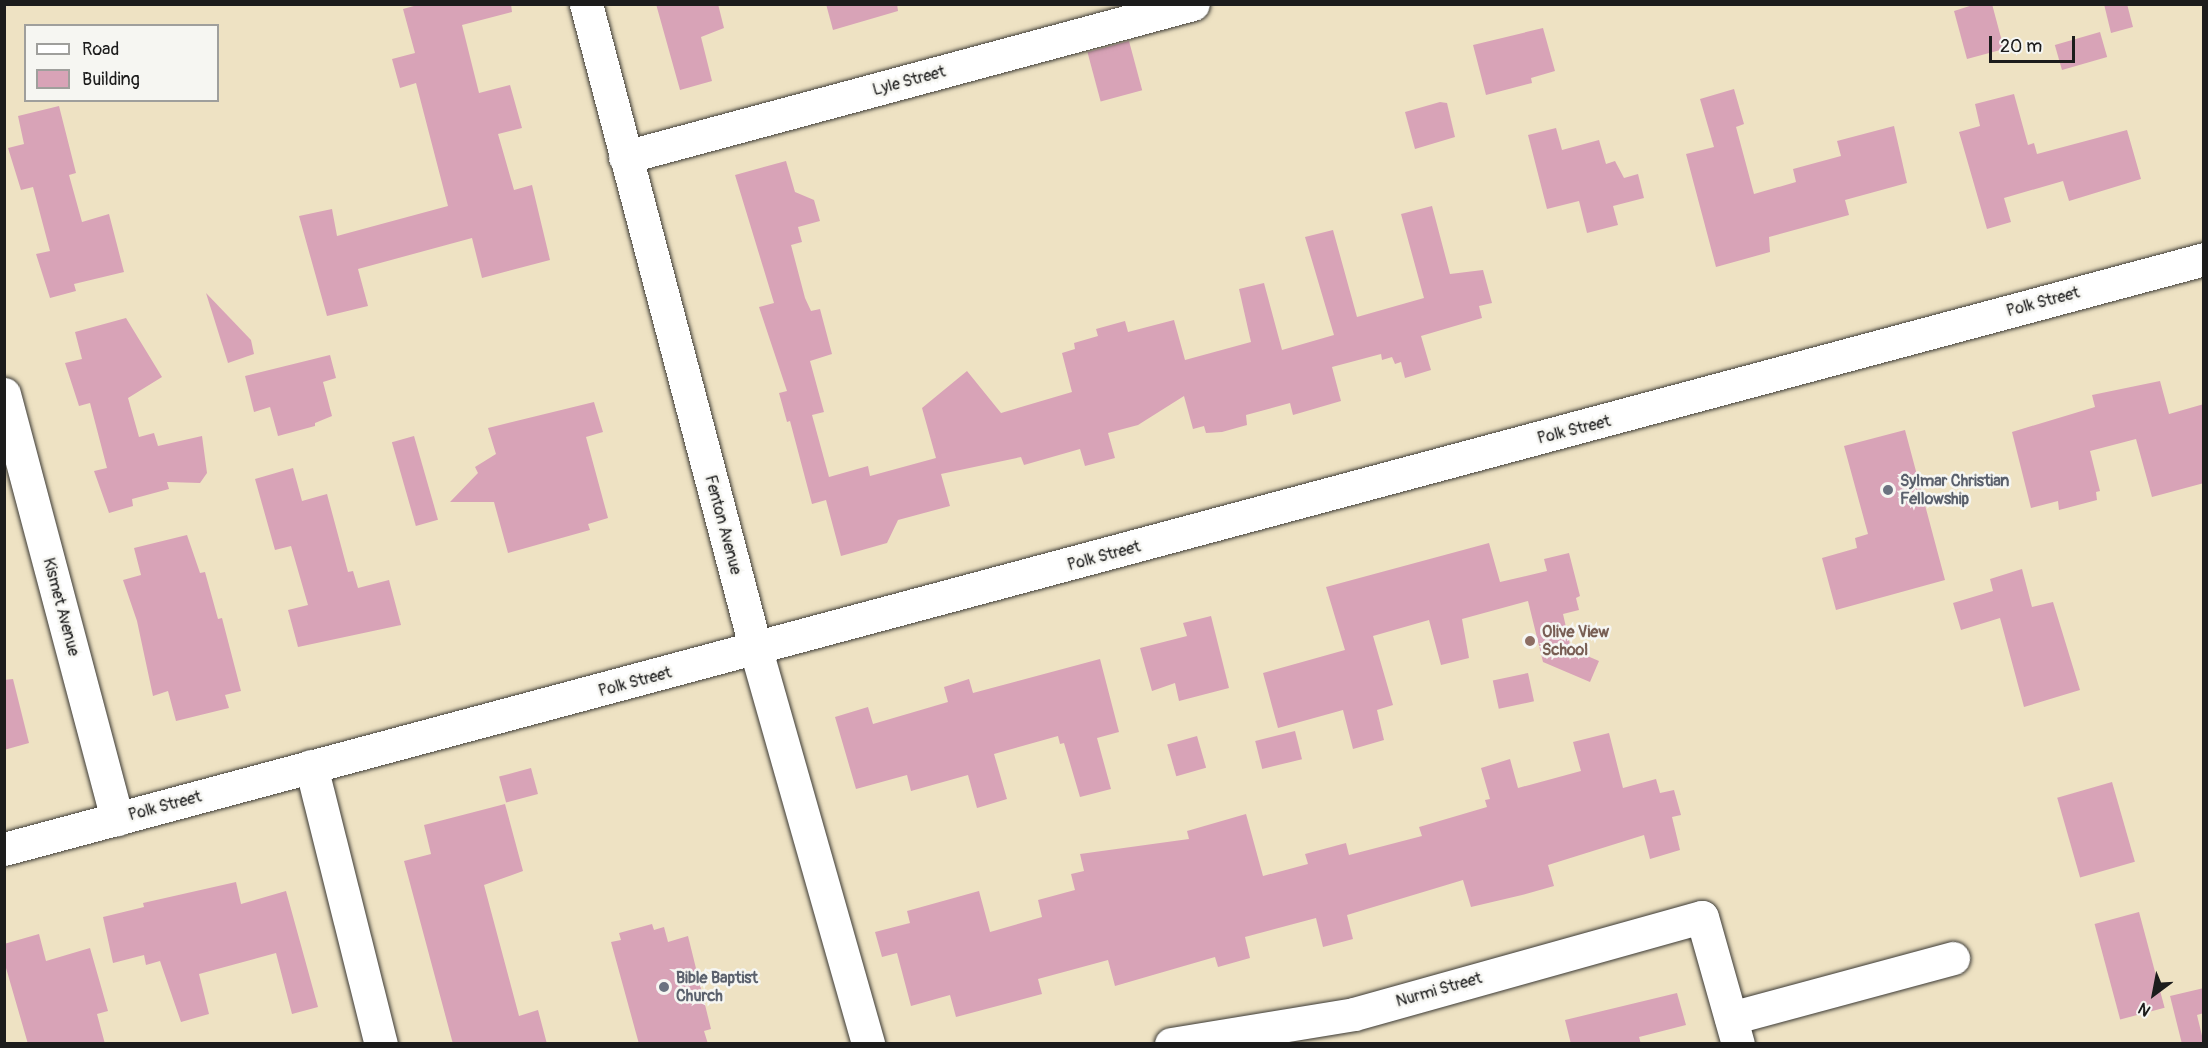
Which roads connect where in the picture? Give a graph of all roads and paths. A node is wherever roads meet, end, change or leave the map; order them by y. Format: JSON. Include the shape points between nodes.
{"nodes":[{"id":1,"x":586,"y":4,"type":"edge"},
{"id":2,"x":1193,"y":4,"type":"edge"},
{"id":3,"x":625,"y":157,"type":"junction"},
{"id":4,"x":2204,"y":259,"type":"edge"},
{"id":5,"x":4,"y":394,"type":"edge"},
{"id":6,"x":756,"y":650,"type":"junction"},
{"id":7,"x":311,"y":766,"type":"junction"},
{"id":8,"x":117,"y":819,"type":"junction"},
{"id":9,"x":4,"y":849,"type":"edge"},
{"id":10,"x":1953,"y":958,"type":"dead end"},
{"id":11,"x":1734,"y":1031,"type":"edge"},
{"id":12,"x":381,"y":1044,"type":"edge"},
{"id":13,"x":868,"y":1044,"type":"edge"},
{"id":14,"x":1171,"y":1044,"type":"edge"}],
"edges":[{"from":1,"to":3,"type":"street","name":"Fenton Avenue"},
{"from":2,"to":3,"type":"street","name":"Lyle Street"},
{"from":3,"to":6,"type":"street","name":"Fenton Avenue"},
{"from":4,"to":6,"type":"street","name":"Polk Street"},
{"from":5,"to":8,"type":"street","name":"Kismet Avenue"},
{"from":6,"to":7,"type":"street","name":"Polk Street"},
{"from":6,"to":13,"type":"street","name":"Fenton Avenue"},
{"from":7,"to":8,"type":"street","name":"Polk Street"},
{"from":7,"to":12,"type":"street"},
{"from":8,"to":9,"type":"street","name":"Polk Street"},
{"from":10,"to":11,"type":"street"},
{"from":11,"to":14,"type":"street","name":"Nurmi Street","via":[[1702,917],[1354,1014]]}]}
